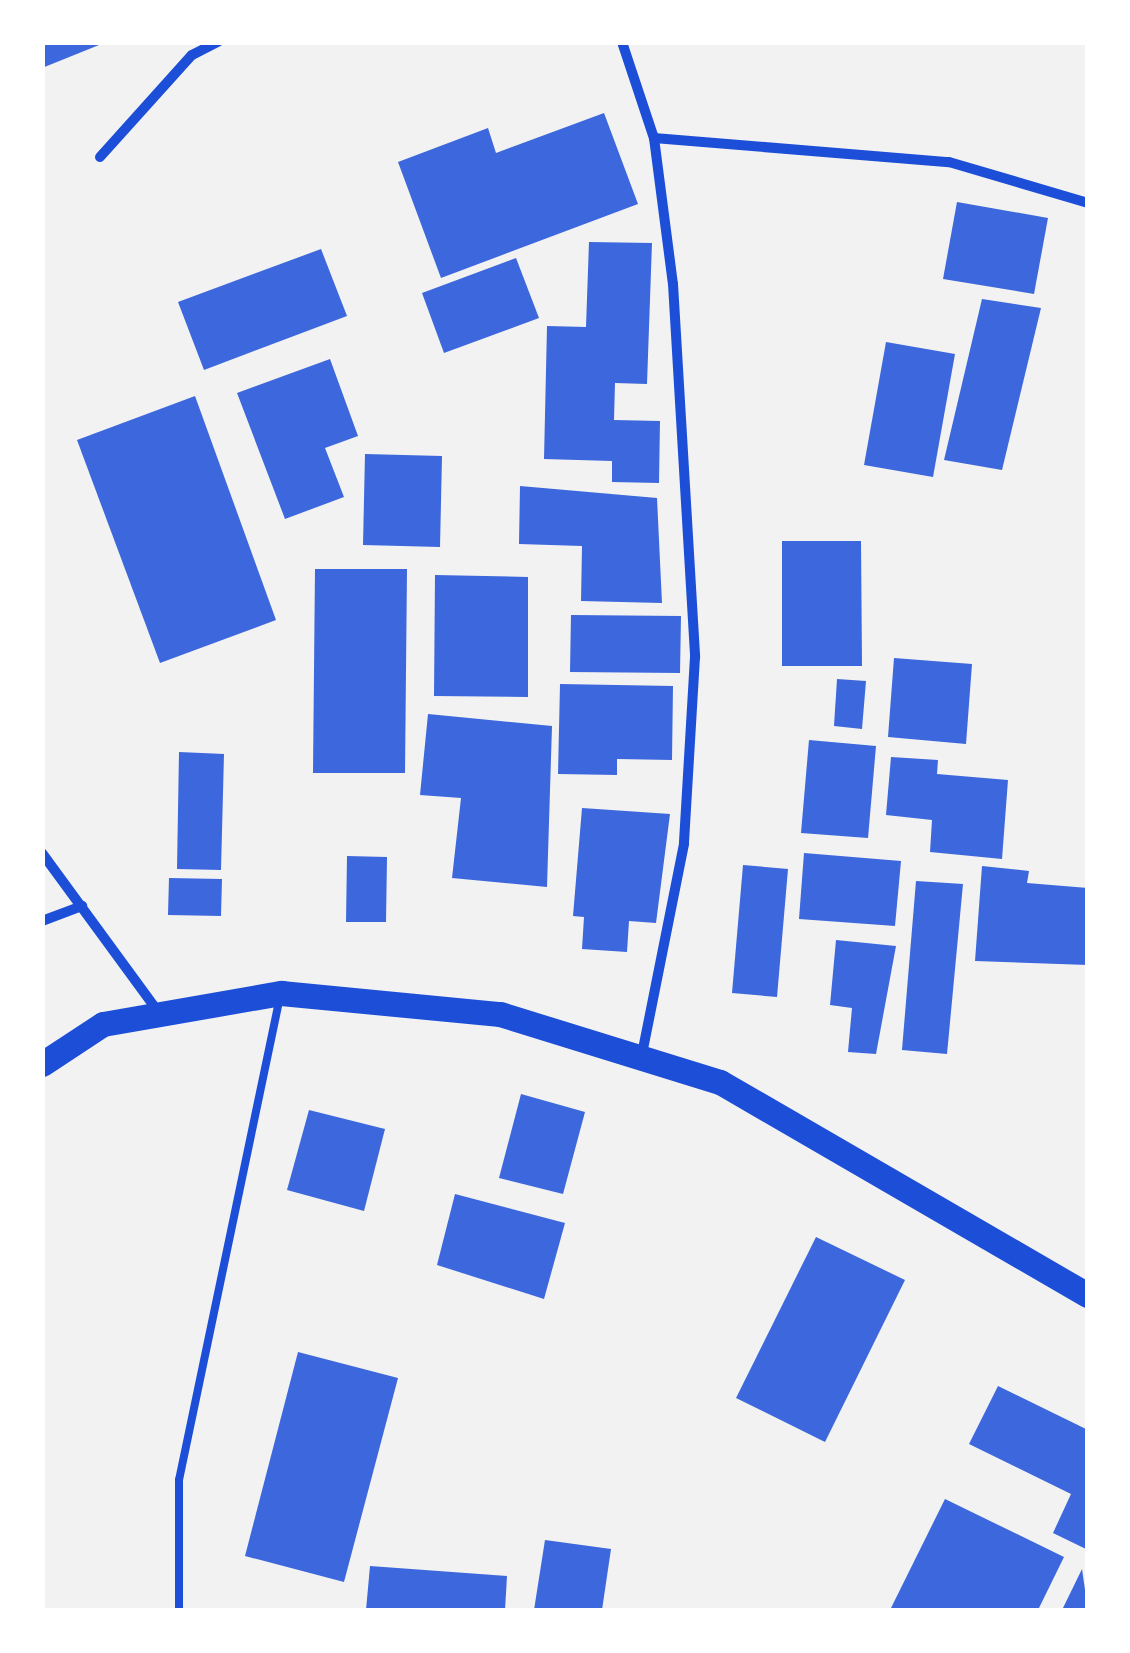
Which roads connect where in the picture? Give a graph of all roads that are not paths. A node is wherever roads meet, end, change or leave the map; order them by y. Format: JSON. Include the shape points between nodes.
{"nodes":[{"id":1,"x":218,"y":42,"type":"edge"},
{"id":2,"x":622,"y":42,"type":"edge"},
{"id":3,"x":654,"y":138,"type":"junction"},
{"id":4,"x":100,"y":158,"type":"dead end"},
{"id":5,"x":1088,"y":203,"type":"edge"},
{"id":6,"x":42,"y":853,"type":"edge"},
{"id":7,"x":82,"y":906,"type":"junction"},
{"id":8,"x":42,"y":921,"type":"edge"},
{"id":9,"x":281,"y":994,"type":"junction"},
{"id":10,"x":157,"y":1010,"type":"junction"},
{"id":11,"x":642,"y":1054,"type":"junction"},
{"id":12,"x":42,"y":1064,"type":"edge"},
{"id":13,"x":1088,"y":1295,"type":"edge"},
{"id":14,"x":179,"y":1610,"type":"edge"}],
"edges":[{"from":1,"to":4,"type":"street","via":[[192,56]]},
{"from":2,"to":3,"type":"street"},
{"from":3,"to":5,"type":"street","via":[[948,162]]},
{"from":3,"to":11,"type":"street","via":[[673,284],[695,657],[684,844]]},
{"from":6,"to":7,"type":"street"},
{"from":7,"to":8,"type":"street"},
{"from":7,"to":10,"type":"street"},
{"from":9,"to":10,"type":"main road"},
{"from":9,"to":11,"type":"main road","via":[[500,1014]]},
{"from":9,"to":14,"type":"lane","via":[[179,1480]]},
{"from":10,"to":12,"type":"main road","via":[[88,1030]]},
{"from":11,"to":13,"type":"main road","via":[[720,1082]]}]}
